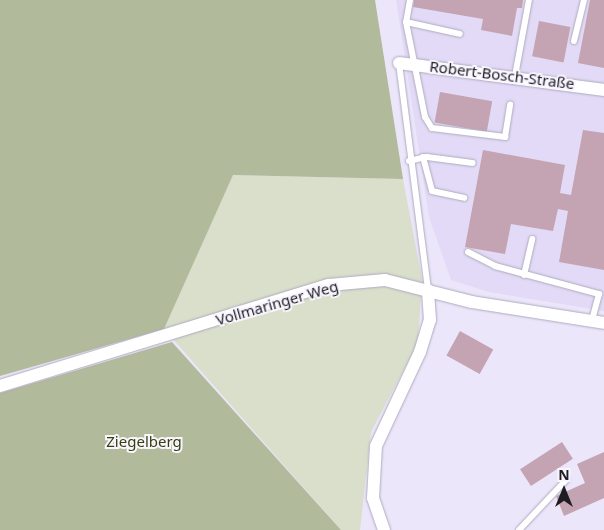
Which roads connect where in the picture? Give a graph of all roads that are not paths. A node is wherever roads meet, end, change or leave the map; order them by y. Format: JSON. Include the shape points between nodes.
{"nodes":[{"id":1,"x":410,"y":0,"type":"edge"},
{"id":2,"x":529,"y":0,"type":"edge"},
{"id":3,"x":584,"y":0,"type":"edge"},
{"id":4,"x":406,"y":22,"type":"junction"},
{"id":5,"x":460,"y":34,"type":"dead end"},
{"id":6,"x":574,"y":40,"type":"dead end"},
{"id":7,"x":399,"y":63,"type":"joint"},
{"id":8,"x":416,"y":64,"type":"junction"},
{"id":9,"x":515,"y":76,"type":"junction"},
{"id":10,"x":604,"y":90,"type":"edge"},
{"id":11,"x":510,"y":104,"type":"dead end"},
{"id":12,"x":423,"y":157,"type":"junction"},
{"id":13,"x":409,"y":161,"type":"junction"},
{"id":14,"x":473,"y":163,"type":"dead end"},
{"id":15,"x":464,"y":198,"type":"dead end"},
{"id":16,"x":532,"y":239,"type":"dead end"},
{"id":17,"x":468,"y":252,"type":"dead end"},
{"id":18,"x":524,"y":275,"type":"junction"},
{"id":19,"x":428,"y":290,"type":"junction"},
{"id":20,"x":598,"y":322,"type":"edge"},
{"id":21,"x":0,"y":386,"type":"edge"},
{"id":22,"x":566,"y":480,"type":"dead end"},
{"id":23,"x":384,"y":530,"type":"edge"},
{"id":24,"x":519,"y":530,"type":"edge"}],
"edges":[{"from":1,"to":4,"type":"lane"},
{"from":2,"to":9,"type":"lane"},
{"from":3,"to":6,"type":"lane"},
{"from":4,"to":5,"type":"lane"},
{"from":4,"to":8,"type":"lane"},
{"from":7,"to":8,"type":"street","name":"Robert-Bosch-Straße"},
{"from":7,"to":13,"type":"lane"},
{"from":8,"to":9,"type":"street","name":"Robert-Bosch-Straße"},
{"from":8,"to":11,"type":"lane","via":[[425,118],[432,128],[505,137]]},
{"from":9,"to":10,"type":"street","name":"Robert-Bosch-Straße"},
{"from":12,"to":13,"type":"lane"},
{"from":12,"to":14,"type":"lane"},
{"from":12,"to":15,"type":"lane","via":[[432,191]]},
{"from":13,"to":19,"type":"lane"},
{"from":16,"to":18,"type":"lane"},
{"from":17,"to":18,"type":"lane"},
{"from":18,"to":20,"type":"lane","via":[[598,294]]},
{"from":19,"to":20,"type":"street","name":"Vollmaringer Weg","via":[[472,302]]},
{"from":19,"to":21,"type":"street","name":"Vollmaringer Weg","via":[[385,280],[329,285]]},
{"from":19,"to":23,"type":"street","via":[[430,320],[420,352],[376,446],[374,498]]},
{"from":22,"to":24,"type":"lane"}]}
